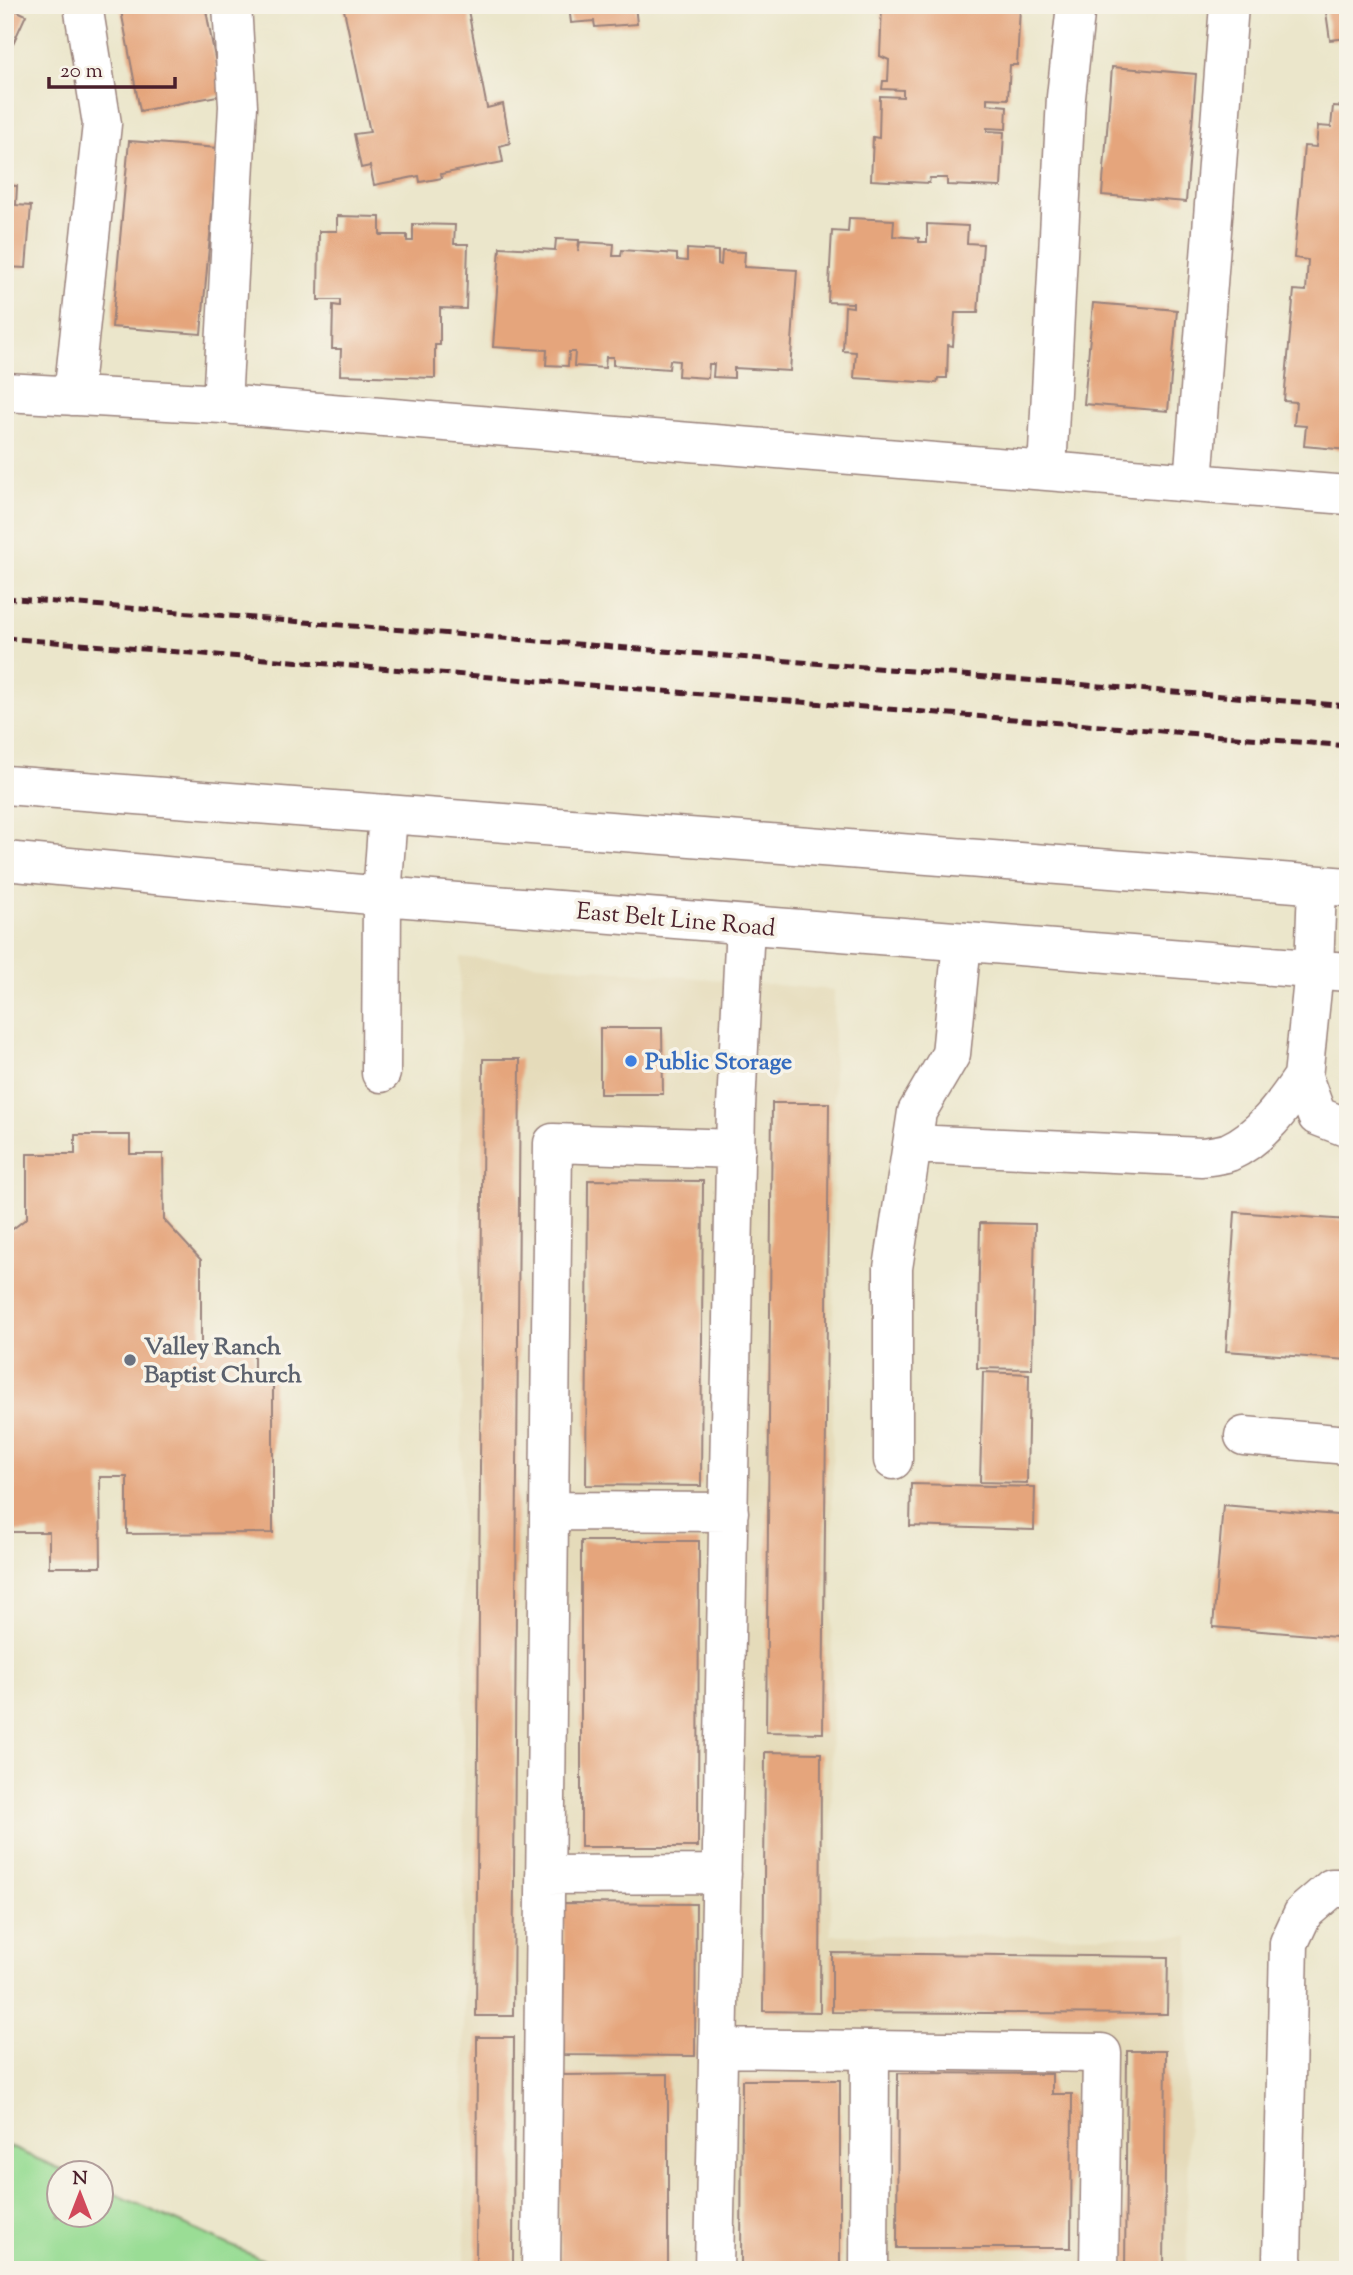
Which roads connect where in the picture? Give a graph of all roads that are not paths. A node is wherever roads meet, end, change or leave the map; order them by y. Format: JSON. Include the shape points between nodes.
{"nodes":[{"id":1,"x":83,"y":5,"type":"edge"},
{"id":2,"x":232,"y":5,"type":"edge"},
{"id":3,"x":1076,"y":5,"type":"edge"},
{"id":4,"x":1229,"y":5,"type":"edge"},
{"id":5,"x":5,"y":392,"type":"edge"},
{"id":6,"x":74,"y":396,"type":"junction"},
{"id":7,"x":222,"y":404,"type":"junction"},
{"id":8,"x":1046,"y":471,"type":"junction"},
{"id":9,"x":1193,"y":483,"type":"junction"},
{"id":10,"x":1348,"y":495,"type":"edge"},
{"id":11,"x":5,"y":785,"type":"edge"},
{"id":12,"x":388,"y":814,"type":"junction"},
{"id":13,"x":5,"y":861,"type":"edge"},
{"id":14,"x":1332,"y":886,"type":"edge"},
{"id":15,"x":382,"y":896,"type":"junction"},
{"id":16,"x":745,"y":925,"type":"junction"},
{"id":17,"x":962,"y":942,"type":"junction"},
{"id":18,"x":1331,"y":971,"type":"edge"},
{"id":19,"x":381,"y":1073,"type":"dead end"},
{"id":20,"x":1303,"y":1077,"type":"junction"},
{"id":21,"x":1348,"y":1128,"type":"edge"},
{"id":22,"x":912,"y":1144,"type":"junction"},
{"id":23,"x":736,"y":1149,"type":"junction"},
{"id":24,"x":1244,"y":1436,"type":"dead end"},
{"id":25,"x":1348,"y":1445,"type":"edge"},
{"id":26,"x":893,"y":1460,"type":"dead end"},
{"id":27,"x":549,"y":1511,"type":"junction"},
{"id":28,"x":729,"y":1512,"type":"junction"},
{"id":29,"x":722,"y":1874,"type":"junction"},
{"id":30,"x":545,"y":1875,"type":"junction"},
{"id":31,"x":1348,"y":1888,"type":"edge"},
{"id":32,"x":719,"y":2048,"type":"junction"},
{"id":33,"x":870,"y":2051,"type":"junction"},
{"id":34,"x":541,"y":2270,"type":"edge"},
{"id":35,"x":714,"y":2270,"type":"edge"},
{"id":36,"x":869,"y":2270,"type":"edge"},
{"id":37,"x":1099,"y":2270,"type":"edge"},
{"id":38,"x":1284,"y":2270,"type":"edge"}],
"edges":[{"from":1,"to":6,"type":"main road","via":[[102,124]]},
{"from":2,"to":7,"type":"main road","via":[[238,106]]},
{"from":3,"to":8,"type":"main road","via":[[1066,97]]},
{"from":4,"to":9,"type":"main road"},
{"from":5,"to":6,"type":"main road"},
{"from":6,"to":7,"type":"main road"},
{"from":7,"to":8,"type":"main road"},
{"from":8,"to":9,"type":"main road"},
{"from":9,"to":10,"type":"main road"},
{"from":11,"to":12,"type":"main road"},
{"from":12,"to":14,"type":"main road"},
{"from":12,"to":15,"type":"main road"},
{"from":13,"to":15,"type":"main road","name":"East Belt Line Road"},
{"from":14,"to":18,"type":"main road"},
{"from":15,"to":16,"type":"main road","name":"East Belt Line Road"},
{"from":15,"to":19,"type":"main road"},
{"from":16,"to":17,"type":"main road","name":"East Belt Line Road"},
{"from":16,"to":23,"type":"main road"},
{"from":17,"to":18,"type":"main road","name":"East Belt Line Road"},
{"from":17,"to":22,"type":"main road","via":[[951,1054],[917,1112]]},
{"from":18,"to":20,"type":"main road"},
{"from":20,"to":21,"type":"main road","via":[[1317,1116]]},
{"from":20,"to":22,"type":"main road","via":[[1251,1138],[1227,1153],[1202,1157]]},
{"from":22,"to":26,"type":"main road","via":[[893,1268]]},
{"from":23,"to":27,"type":"main road","via":[[553,1143]]},
{"from":23,"to":28,"type":"main road"},
{"from":24,"to":25,"type":"main road"},
{"from":27,"to":28,"type":"main road"},
{"from":27,"to":30,"type":"main road"},
{"from":28,"to":29,"type":"main road"},
{"from":29,"to":30,"type":"main road"},
{"from":29,"to":32,"type":"main road"},
{"from":30,"to":34,"type":"main road"},
{"from":31,"to":38,"type":"main road","via":[[1332,1888],[1303,1913],[1289,1943]]},
{"from":32,"to":33,"type":"main road"},
{"from":32,"to":35,"type":"main road"},
{"from":33,"to":36,"type":"main road"},
{"from":33,"to":37,"type":"main road","via":[[1102,2053]]}]}
